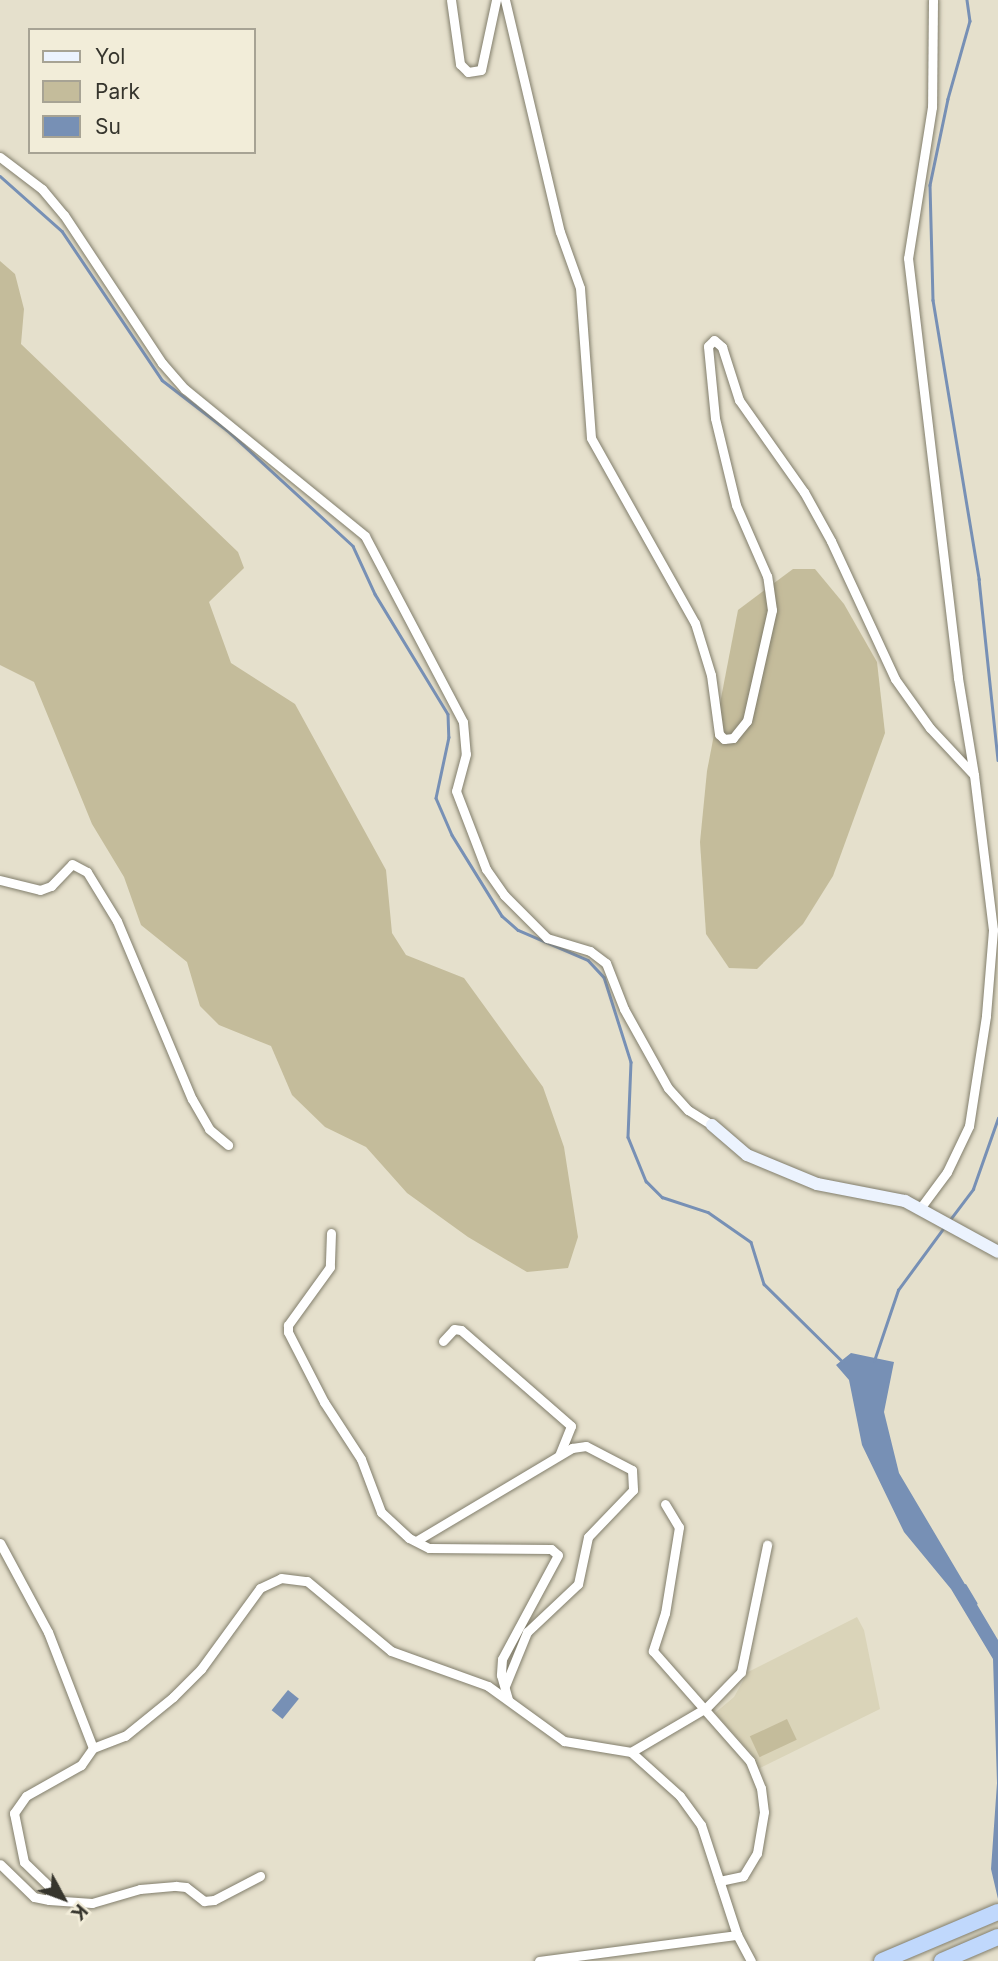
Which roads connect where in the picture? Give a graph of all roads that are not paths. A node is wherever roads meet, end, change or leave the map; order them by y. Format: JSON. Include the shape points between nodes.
{"nodes":[{"id":1,"x":451,"y":0,"type":"edge"},
{"id":2,"x":496,"y":0,"type":"edge"},
{"id":3,"x":505,"y":0,"type":"edge"},
{"id":4,"x":933,"y":0,"type":"edge"},
{"id":5,"x":0,"y":157,"type":"edge"},
{"id":6,"x":974,"y":775,"type":"junction"},
{"id":7,"x":0,"y":880,"type":"edge"},
{"id":8,"x":712,"y":1125,"type":"joint"},
{"id":9,"x":228,"y":1145,"type":"dead end"},
{"id":10,"x":924,"y":1209,"type":"junction"},
{"id":11,"x":331,"y":1233,"type":"dead end"},
{"id":12,"x":998,"y":1252,"type":"edge"},
{"id":13,"x":443,"y":1340,"type":"dead end"},
{"id":14,"x":559,"y":1455,"type":"junction"},
{"id":15,"x":665,"y":1504,"type":"dead end"},
{"id":16,"x":416,"y":1541,"type":"junction"},
{"id":17,"x":0,"y":1542,"type":"edge"},
{"id":18,"x":767,"y":1545,"type":"dead end"},
{"id":19,"x":505,"y":1686,"type":"junction"},
{"id":20,"x":508,"y":1700,"type":"junction"},
{"id":21,"x":706,"y":1709,"type":"junction"},
{"id":22,"x":93,"y":1748,"type":"junction"},
{"id":23,"x":631,"y":1752,"type":"junction"},
{"id":24,"x":0,"y":1864,"type":"edge"},
{"id":25,"x":260,"y":1875,"type":"dead end"},
{"id":26,"x":720,"y":1881,"type":"junction"},
{"id":27,"x":49,"y":1900,"type":"junction"},
{"id":28,"x":998,"y":1912,"type":"edge"},
{"id":29,"x":737,"y":1935,"type":"junction"},
{"id":30,"x":998,"y":1937,"type":"edge"},
{"id":31,"x":948,"y":1959,"type":"edge"},
{"id":32,"x":539,"y":1961,"type":"edge"},
{"id":33,"x":751,"y":1961,"type":"edge"},
{"id":34,"x":882,"y":1961,"type":"edge"}],
"edges":[{"from":1,"to":2,"type":"street","via":[[460,64],[468,72],[481,70]]},
{"from":3,"to":6,"type":"street","via":[[560,232],[580,288],[591,438],[695,623],[712,675],[719,734],[733,738],[747,721],[772,610],[767,576],[736,505],[715,418],[708,346],[714,340],[722,347],[739,400],[804,492],[831,541],[895,679],[930,728]]},
{"from":4,"to":6,"type":"street","via":[[932,107],[908,258],[958,678]]},
{"from":5,"to":8,"type":"street","via":[[43,189],[64,215],[162,363],[185,389],[365,536],[464,722],[466,754],[456,791],[486,869],[504,895],[547,938],[590,951],[606,963],[624,1009],[668,1088],[688,1110]]},
{"from":6,"to":10,"type":"street","via":[[993,929],[986,1016],[969,1126]]},
{"from":7,"to":9,"type":"street","via":[[40,890],[72,864],[87,872],[117,921],[192,1099],[209,1129]]},
{"from":8,"to":10,"type":"street","via":[[747,1155],[817,1184]]},
{"from":10,"to":12,"type":"street"},
{"from":11,"to":16,"type":"street","via":[[330,1267],[288,1325],[289,1339],[361,1459],[381,1511]]},
{"from":13,"to":14,"type":"street","via":[[454,1329],[461,1330],[571,1426]]},
{"from":14,"to":16,"type":"street"},
{"from":14,"to":19,"type":"street","via":[[586,1446],[632,1470],[633,1490],[594,1527],[578,1584],[527,1632]]},
{"from":15,"to":21,"type":"street","via":[[679,1527],[665,1613],[653,1651]]},
{"from":16,"to":19,"type":"street","via":[[429,1548],[551,1549],[558,1555],[502,1659]]},
{"from":17,"to":22,"type":"street","via":[[48,1632]]},
{"from":18,"to":21,"type":"street","via":[[741,1672]]},
{"from":19,"to":20,"type":"street"},
{"from":20,"to":22,"type":"street","via":[[488,1686],[391,1651],[307,1581],[281,1578],[260,1588],[201,1669],[173,1698],[125,1737]]},
{"from":20,"to":23,"type":"street","via":[[564,1741]]},
{"from":21,"to":23,"type":"street"},
{"from":21,"to":26,"type":"street","via":[[750,1761],[764,1812],[751,1867],[743,1876]]},
{"from":22,"to":27,"type":"street","via":[[81,1765],[26,1797],[14,1813],[24,1862],[51,1888]]},
{"from":23,"to":26,"type":"street","via":[[691,1809],[710,1844]]},
{"from":24,"to":27,"type":"street","via":[[34,1897]]},
{"from":25,"to":27,"type":"street","via":[[214,1900],[204,1901],[186,1887],[176,1886],[140,1889],[92,1903]]},
{"from":26,"to":29,"type":"street"},
{"from":28,"to":34,"type":"highway"},
{"from":29,"to":32,"type":"street"},
{"from":29,"to":33,"type":"street"},
{"from":30,"to":31,"type":"highway"}]}
